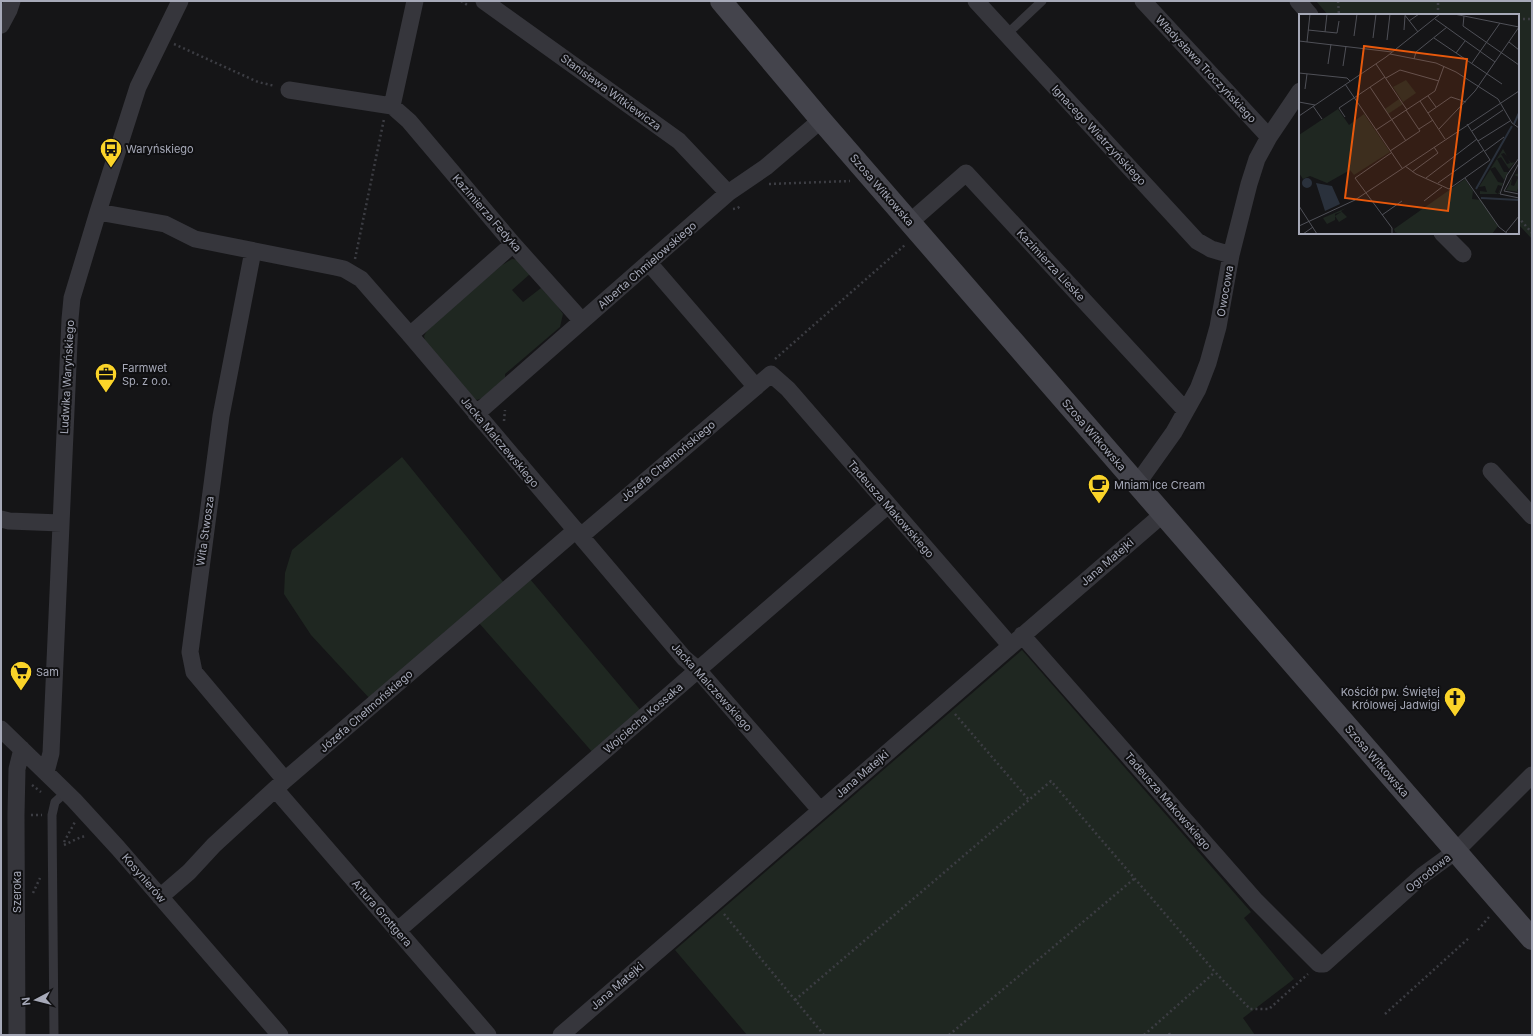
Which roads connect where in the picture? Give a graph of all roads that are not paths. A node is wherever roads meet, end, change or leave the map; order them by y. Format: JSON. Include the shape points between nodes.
{"nodes":[{"id":1,"x":12,"y":1,"type":"edge"},
{"id":2,"x":180,"y":1,"type":"edge"},
{"id":3,"x":415,"y":1,"type":"edge"},
{"id":4,"x":484,"y":1,"type":"edge"},
{"id":5,"x":720,"y":1,"type":"edge"},
{"id":6,"x":976,"y":1,"type":"edge"},
{"id":7,"x":1042,"y":1,"type":"edge"},
{"id":8,"x":1143,"y":1,"type":"edge"},
{"id":9,"x":1298,"y":1,"type":"edge"},
{"id":10,"x":1309,"y":14,"type":"edge"},
{"id":11,"x":1,"y":25,"type":"edge"},
{"id":12,"x":1006,"y":34,"type":"junction"},
{"id":13,"x":289,"y":90,"type":"road end"},
{"id":14,"x":1299,"y":93,"type":"edge"},
{"id":15,"x":392,"y":106,"type":"junction"},
{"id":16,"x":821,"y":120,"type":"junction"},
{"id":17,"x":1269,"y":137,"type":"junction"},
{"id":18,"x":734,"y":201,"type":"junction"},
{"id":19,"x":98,"y":212,"type":"junction"},
{"id":20,"x":915,"y":227,"type":"junction"},
{"id":21,"x":1443,"y":234,"type":"edge"},
{"id":22,"x":513,"y":244,"type":"junction"},
{"id":23,"x":253,"y":251,"type":"junction"},
{"id":24,"x":1462,"y":254,"type":"dead end"},
{"id":25,"x":1231,"y":255,"type":"junction"},
{"id":26,"x":649,"y":263,"type":"junction"},
{"id":27,"x":582,"y":321,"type":"junction"},
{"id":28,"x":410,"y":335,"type":"junction"},
{"id":29,"x":771,"y":374,"type":"joint"},
{"id":30,"x":756,"y":387,"type":"junction"},
{"id":31,"x":1186,"y":411,"type":"junction"},
{"id":32,"x":476,"y":414,"type":"junction"},
{"id":33,"x":1491,"y":471,"type":"dead end"},
{"id":34,"x":1137,"y":484,"type":"junction"},
{"id":35,"x":888,"y":505,"type":"junction"},
{"id":36,"x":1163,"y":514,"type":"junction"},
{"id":37,"x":1532,"y":516,"type":"edge"},
{"id":38,"x":1,"y":519,"type":"edge"},
{"id":39,"x":61,"y":523,"type":"junction"},
{"id":40,"x":578,"y":533,"type":"junction"},
{"id":41,"x":1016,"y":640,"type":"junction"},
{"id":42,"x":698,"y":670,"type":"junction"},
{"id":43,"x":1,"y":729,"type":"edge"},
{"id":44,"x":22,"y":749,"type":"junction"},
{"id":45,"x":46,"y":772,"type":"junction"},
{"id":46,"x":1532,"y":775,"type":"edge"},
{"id":47,"x":280,"y":785,"type":"junction"},
{"id":48,"x":66,"y":792,"type":"junction"},
{"id":49,"x":820,"y":810,"type":"junction"},
{"id":50,"x":1456,"y":851,"type":"junction"},
{"id":51,"x":160,"y":897,"type":"junction"},
{"id":52,"x":397,"y":931,"type":"junction"},
{"id":53,"x":1532,"y":939,"type":"edge"},
{"id":54,"x":1319,"y":964,"type":"joint"},
{"id":55,"x":17,"y":1035,"type":"edge"},
{"id":56,"x":54,"y":1035,"type":"edge"},
{"id":57,"x":280,"y":1035,"type":"edge"},
{"id":58,"x":488,"y":1035,"type":"edge"},
{"id":59,"x":561,"y":1035,"type":"edge"}],
"edges":[{"from":1,"to":11,"type":"street"},
{"from":2,"to":19,"type":"street","name":"Ludwika Waryńskiego","via":[[138,87]]},
{"from":3,"to":15,"type":"street"},
{"from":4,"to":18,"type":"street","name":"Stanisława Witkiewicza","via":[[679,141]]},
{"from":5,"to":16,"type":"street","name":"Szosa Witkowska"},
{"from":6,"to":12,"type":"street","name":"Ignacego Wietrzyńskiego"},
{"from":7,"to":12,"type":"lane"},
{"from":8,"to":17,"type":"street","name":"Władysława Troczyńskiego"},
{"from":9,"to":10,"type":"street"},
{"from":12,"to":25,"type":"street","name":"Ignacego Wietrzyńskiego","via":[[1197,241],[1211,249]]},
{"from":13,"to":15,"type":"street"},
{"from":14,"to":17,"type":"street","name":"Owocowa"},
{"from":15,"to":22,"type":"street","name":"Kazimierza Fedyka","via":[[409,121]]},
{"from":16,"to":18,"type":"street","name":"Alberta Chmielowskiego","via":[[766,167]]},
{"from":16,"to":20,"type":"street","name":"Szosa Witkowska"},
{"from":17,"to":25,"type":"street","name":"Owocowa","via":[[1257,159]]},
{"from":18,"to":26,"type":"street","name":"Alberta Chmielowskiego"},
{"from":19,"to":23,"type":"street","name":"Jacka Malczewskiego","via":[[165,224],[195,239]]},
{"from":19,"to":39,"type":"street","name":"Ludwika Waryńskiego","via":[[72,298]]},
{"from":20,"to":31,"type":"street","name":"Kazimierza Lieske","via":[[966,173]]},
{"from":20,"to":34,"type":"street","name":"Szosa Witkowska"},
{"from":21,"to":24,"type":"street"},
{"from":22,"to":27,"type":"street","name":"Kazimierza Fedyka"},
{"from":22,"to":28,"type":"street"},
{"from":23,"to":28,"type":"street","name":"Jacka Malczewskiego","via":[[335,267],[352,274],[361,280]]},
{"from":23,"to":47,"type":"street","name":"Wita Stwosza","via":[[221,416],[190,652],[194,672]]},
{"from":25,"to":31,"type":"street","name":"Owocowa","via":[[1218,327],[1208,363]]},
{"from":26,"to":27,"type":"street","name":"Alberta Chmielowskiego"},
{"from":26,"to":30,"type":"street"},
{"from":27,"to":32,"type":"street","name":"Alberta Chmielowskiego"},
{"from":28,"to":32,"type":"street","name":"Jacka Malczewskiego"},
{"from":29,"to":30,"type":"street","name":"Józefa Chełmońskiego"},
{"from":29,"to":35,"type":"street","name":"Tadeusza Makowskiego","via":[[788,389]]},
{"from":30,"to":40,"type":"street","name":"Józefa Chełmońskiego"},
{"from":31,"to":34,"type":"street","name":"Owocowa"},
{"from":32,"to":40,"type":"street","name":"Jacka Malczewskiego"},
{"from":33,"to":37,"type":"street"},
{"from":34,"to":36,"type":"street","name":"Szosa Witkowska"},
{"from":35,"to":41,"type":"street","name":"Tadeusza Makowskiego"},
{"from":35,"to":42,"type":"street","name":"Wojciecha Kossaka"},
{"from":36,"to":41,"type":"street","name":"Jana Matejki"},
{"from":36,"to":50,"type":"street","name":"Szosa Witkowska"},
{"from":38,"to":39,"type":"street"},
{"from":39,"to":45,"type":"street","name":"Ludwika Waryńskiego","via":[[52,753]]},
{"from":40,"to":42,"type":"street","name":"Jacka Malczewskiego","via":[[684,658]]},
{"from":40,"to":47,"type":"street","name":"Józefa Chełmońskiego"},
{"from":41,"to":49,"type":"street","name":"Jana Matejki"},
{"from":41,"to":54,"type":"street","name":"Tadeusza Makowskiego","via":[[1256,901]]},
{"from":42,"to":49,"type":"street","name":"Jacka Malczewskiego"},
{"from":42,"to":52,"type":"street","name":"Wojciecha Kossaka"},
{"from":43,"to":44,"type":"street","name":"Kosynierów"},
{"from":44,"to":45,"type":"street","name":"Kosynierów"},
{"from":44,"to":55,"type":"street","name":"Szeroka","via":[[17,769],[16,815]]},
{"from":45,"to":48,"type":"street","name":"Kosynierów"},
{"from":46,"to":50,"type":"street","name":"Ogrodowa"},
{"from":47,"to":51,"type":"street","name":"Józefa Chełmońskiego"},
{"from":47,"to":52,"type":"street","name":"Artura Grottgera"},
{"from":48,"to":51,"type":"street","name":"Kosynierów"},
{"from":48,"to":56,"type":"lane","via":[[55,802],[52,815]]},
{"from":49,"to":59,"type":"street","name":"Jana Matejki"},
{"from":50,"to":53,"type":"street","name":"Szosa Witkowska"},
{"from":50,"to":54,"type":"street","name":"Ogrodowa","via":[[1423,875],[1324,964]]},
{"from":51,"to":57,"type":"street","name":"Kosynierów"},
{"from":52,"to":58,"type":"street","name":"Artura Grottgera"}]}
